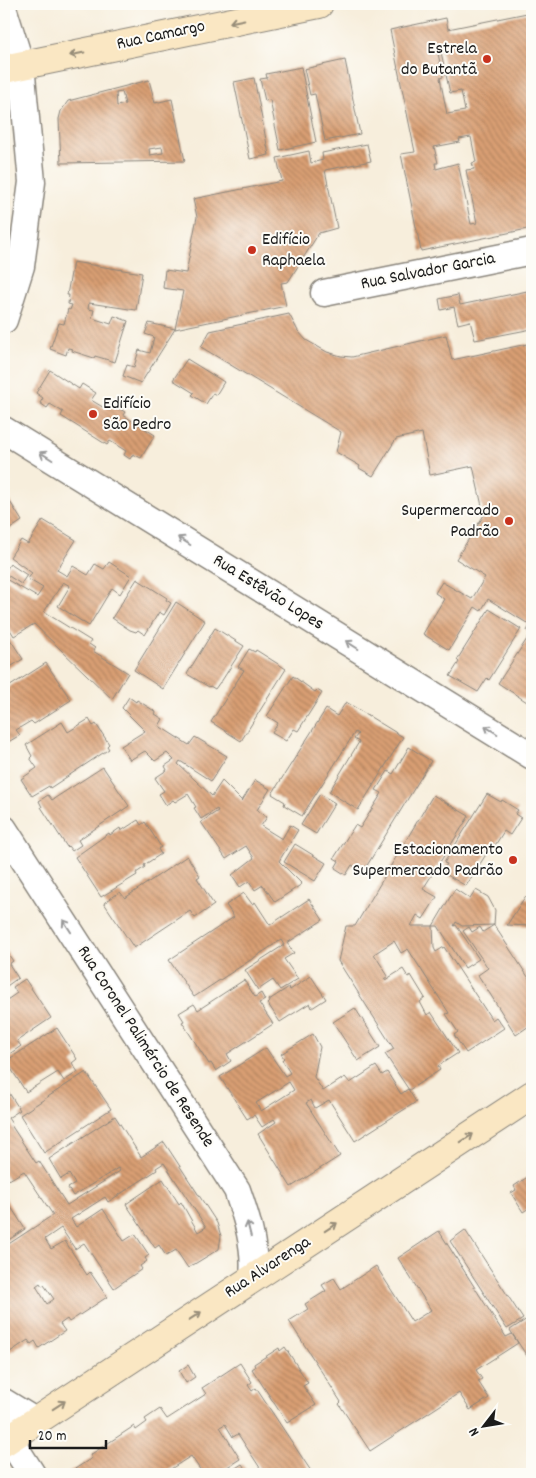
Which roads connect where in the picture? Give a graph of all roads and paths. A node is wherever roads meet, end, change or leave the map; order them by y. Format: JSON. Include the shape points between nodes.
{"nodes":[{"id":1,"x":319,"y":4,"type":"edge"},
{"id":2,"x":4,"y":10,"type":"edge"},
{"id":3,"x":12,"y":67,"type":"edge"},
{"id":4,"x":532,"y":251,"type":"edge"},
{"id":5,"x":324,"y":293,"type":"dead end"},
{"id":6,"x":4,"y":320,"type":"edge"},
{"id":7,"x":4,"y":430,"type":"edge"},
{"id":8,"x":532,"y":756,"type":"edge"},
{"id":9,"x":4,"y":828,"type":"edge"},
{"id":10,"x":532,"y":1095,"type":"edge"},
{"id":11,"x":253,"y":1277,"type":"junction"},
{"id":12,"x":4,"y":1402,"type":"edge"},
{"id":13,"x":35,"y":1421,"type":"junction"},
{"id":14,"x":6,"y":1440,"type":"edge"},
{"id":15,"x":32,"y":1474,"type":"edge"}],
"edges":[{"from":1,"to":3,"type":"main road","name":"Rua Camargo","one_way":true},
{"from":2,"to":3,"type":"street"},
{"from":3,"to":6,"type":"street","via":[[32,182],[21,266]]},
{"from":4,"to":5,"type":"street","name":"Rua Salvador Garcia"},
{"from":8,"to":7,"type":"street","name":"Rua Estêvão Lopes","one_way":true},
{"from":11,"to":9,"type":"street","name":"Rua Coronel Palimércio de Resende","one_way":true,"via":[[255,1261],[251,1231],[237,1190]]},
{"from":11,"to":10,"type":"main road","name":"Rua Alvarenga","one_way":true},
{"from":13,"to":11,"type":"main road","name":"Rua Alvarenga","one_way":true},
{"from":12,"to":13,"type":"street"},
{"from":13,"to":14,"type":"main road","name":"Rua Alvarenga"},
{"from":14,"to":15,"type":"street"}]}
